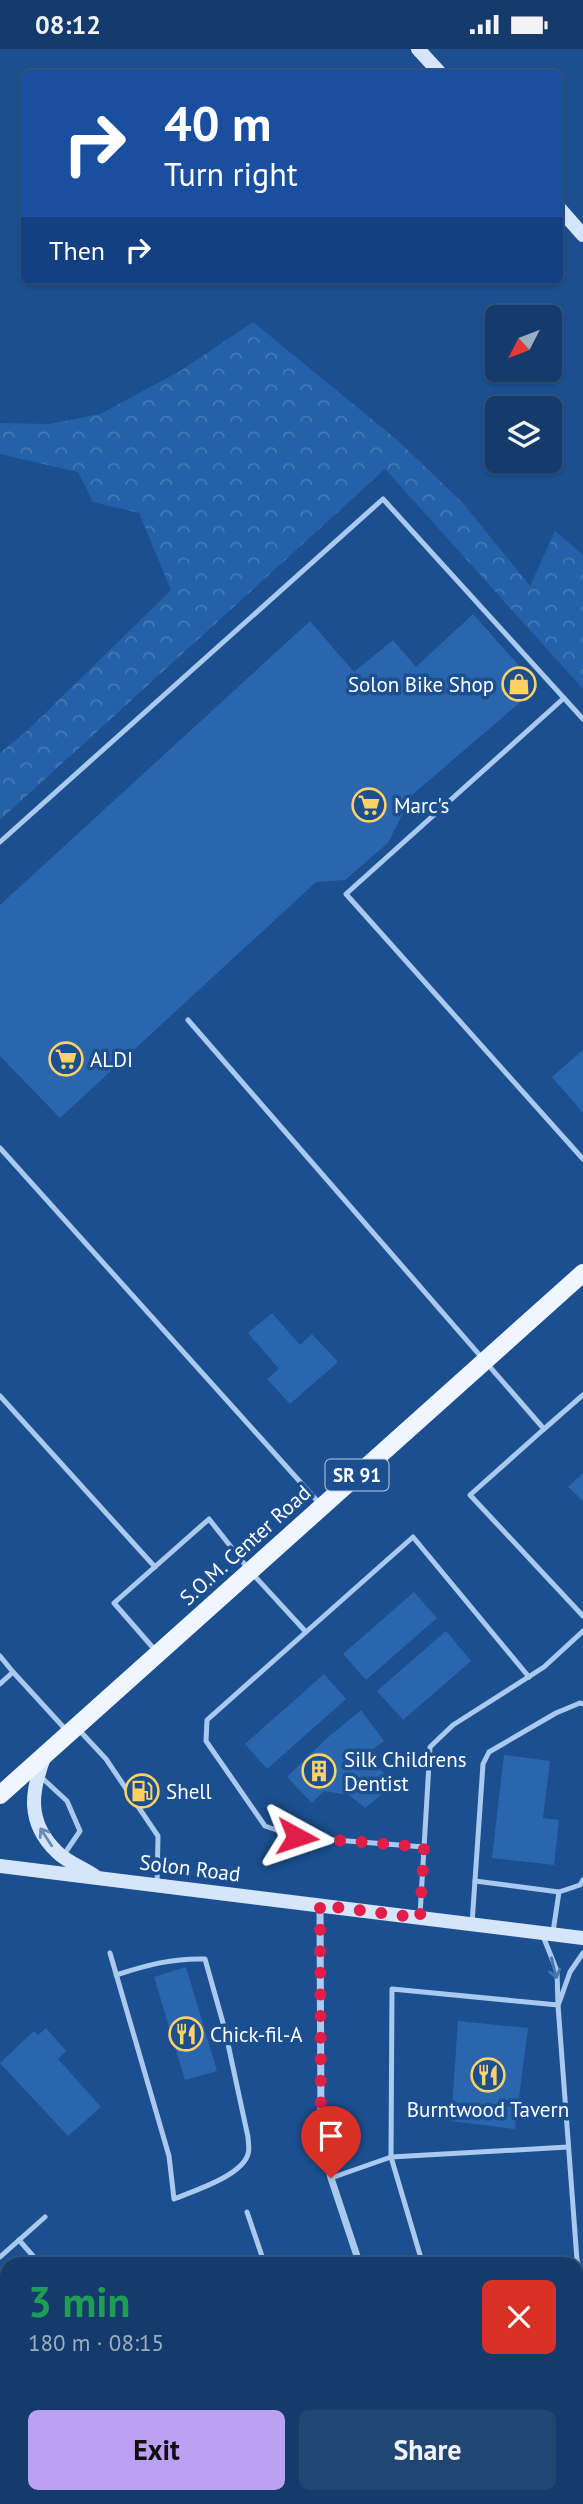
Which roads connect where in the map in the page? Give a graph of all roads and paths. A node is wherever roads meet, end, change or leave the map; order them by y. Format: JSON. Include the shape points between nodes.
{"nodes":[{"id":1,"x":418,"y":49,"type":"edge"},
{"id":2,"x":437,"y":70,"type":"edge"},
{"id":3,"x":563,"y":212,"type":"edge"},
{"id":4,"x":583,"y":235,"type":"edge"},
{"id":5,"x":564,"y":698,"type":"junction"},
{"id":6,"x":583,"y":719,"type":"edge"},
{"id":7,"x":0,"y":842,"type":"edge"},
{"id":8,"x":188,"y":1020,"type":"dead end"},
{"id":9,"x":0,"y":1148,"type":"edge"},
{"id":10,"x":583,"y":1159,"type":"edge"},
{"id":11,"x":583,"y":1273,"type":"edge"},
{"id":12,"x":486,"y":1360,"type":"junction"},
{"id":13,"x":583,"y":1395,"type":"edge"},
{"id":14,"x":0,"y":1396,"type":"edge"},
{"id":15,"x":544,"y":1429,"type":"junction"},
{"id":16,"x":323,"y":1506,"type":"junction"},
{"id":17,"x":155,"y":1567,"type":"junction"},
{"id":18,"x":250,"y":1570,"type":"junction"},
{"id":19,"x":583,"y":1616,"type":"edge"},
{"id":20,"x":583,"y":1631,"type":"edge"},
{"id":21,"x":306,"y":1632,"type":"junction"},
{"id":22,"x":158,"y":1653,"type":"junction"},
{"id":23,"x":0,"y":1656,"type":"edge"},
{"id":24,"x":13,"y":1672,"type":"junction"},
{"id":25,"x":529,"y":1677,"type":"junction"},
{"id":26,"x":0,"y":1684,"type":"edge"},
{"id":27,"x":583,"y":1705,"type":"edge"},
{"id":28,"x":73,"y":1730,"type":"junction"},
{"id":29,"x":46,"y":1754,"type":"junction"},
{"id":30,"x":38,"y":1774,"type":"junction"},
{"id":31,"x":0,"y":1795,"type":"edge"},
{"id":32,"x":424,"y":1847,"type":"junction"},
{"id":33,"x":63,"y":1856,"type":"junction"},
{"id":34,"x":0,"y":1866,"type":"edge"},
{"id":35,"x":99,"y":1878,"type":"junction"},
{"id":36,"x":583,"y":1880,"type":"edge"},
{"id":37,"x":475,"y":1881,"type":"junction"},
{"id":38,"x":157,"y":1885,"type":"junction"},
{"id":39,"x":559,"y":1892,"type":"junction"},
{"id":40,"x":320,"y":1905,"type":"junction"},
{"id":41,"x":420,"y":1918,"type":"junction"},
{"id":42,"x":472,"y":1924,"type":"junction"},
{"id":43,"x":547,"y":1934,"type":"junction"},
{"id":44,"x":583,"y":1938,"type":"edge"},
{"id":45,"x":110,"y":1953,"type":"dead end"},
{"id":46,"x":583,"y":1954,"type":"edge"},
{"id":47,"x":116,"y":1975,"type":"junction"},
{"id":48,"x":558,"y":2005,"type":"junction"},
{"id":49,"x":568,"y":2147,"type":"junction"},
{"id":50,"x":391,"y":2157,"type":"junction"},
{"id":51,"x":331,"y":2178,"type":"junction"},
{"id":52,"x":247,"y":2212,"type":"dead end"},
{"id":53,"x":45,"y":2217,"type":"dead end"},
{"id":54,"x":19,"y":2240,"type":"junction"},
{"id":55,"x":0,"y":2257,"type":"edge"},
{"id":56,"x":34,"y":2257,"type":"edge"},
{"id":57,"x":262,"y":2257,"type":"edge"},
{"id":58,"x":357,"y":2257,"type":"edge"},
{"id":59,"x":421,"y":2257,"type":"edge"},
{"id":60,"x":577,"y":2257,"type":"edge"}],
"edges":[{"from":1,"to":2,"type":"street"},
{"from":3,"to":4,"type":"street"},
{"from":5,"to":6,"type":"lane"},
{"from":5,"to":7,"type":"lane","via":[[383,499]]},
{"from":5,"to":10,"type":"lane","via":[[346,894]]},
{"from":8,"to":12,"type":"lane"},
{"from":9,"to":16,"type":"lane"},
{"from":11,"to":12,"type":"main road","name":"S.O.M. Center Road","number":"SR 91"},
{"from":12,"to":15,"type":"lane"},
{"from":12,"to":16,"type":"main road","name":"S.O.M. Center Road","number":"SR 91"},
{"from":13,"to":15,"type":"lane"},
{"from":14,"to":17,"type":"lane"},
{"from":15,"to":19,"type":"lane","via":[[470,1495]]},
{"from":16,"to":18,"type":"main road","name":"S.O.M. Center Road","number":"SR 91"},
{"from":17,"to":18,"type":"lane","via":[[209,1519]]},
{"from":17,"to":22,"type":"lane","via":[[114,1603]]},
{"from":18,"to":21,"type":"lane"},
{"from":18,"to":22,"type":"main road","name":"S.O.M. Center Road","number":"SR 91"},
{"from":20,"to":25,"type":"lane"},
{"from":21,"to":25,"type":"lane","via":[[413,1537]]},
{"from":21,"to":32,"type":"lane","via":[[207,1720],[206,1741],[265,1826],[297,1837]]},
{"from":22,"to":28,"type":"main road","name":"S.O.M. Center Road","number":"SR 91"},
{"from":23,"to":24,"type":"lane"},
{"from":24,"to":26,"type":"lane"},
{"from":24,"to":28,"type":"lane"},
{"from":25,"to":32,"type":"lane","via":[[453,1724],[430,1747]]},
{"from":27,"to":37,"type":"lane","via":[[556,1713],[489,1752],[483,1764]]},
{"from":28,"to":29,"type":"main road","name":"S.O.M. Center Road","number":"SR 91"},
{"from":28,"to":38,"type":"lane","via":[[106,1759],[158,1836]]},
{"from":29,"to":30,"type":"street"},
{"from":29,"to":31,"type":"main road","name":"S.O.M. Center Road","number":"SR 91"},
{"from":33,"to":30,"type":"street","one_way":true,"via":[[42,1833],[33,1808]]},
{"from":30,"to":33,"type":"lane","via":[[67,1801],[80,1831]]},
{"from":32,"to":41,"type":"lane"},
{"from":33,"to":35,"type":"street"},
{"from":34,"to":35,"type":"street","name":"Solon Road"},
{"from":35,"to":38,"type":"street","name":"Solon Road"},
{"from":36,"to":39,"type":"lane"},
{"from":37,"to":39,"type":"lane"},
{"from":37,"to":42,"type":"lane"},
{"from":38,"to":40,"type":"street","name":"Solon Road"},
{"from":39,"to":43,"type":"lane"},
{"from":40,"to":41,"type":"street","name":"Solon Road"},
{"from":40,"to":51,"type":"street","via":[[321,2130]]},
{"from":41,"to":42,"type":"street","name":"Solon Road"},
{"from":42,"to":43,"type":"street","name":"Solon Road"},
{"from":43,"to":44,"type":"street","name":"Solon Road"},
{"from":43,"to":48,"type":"lane","one_way":true},
{"from":45,"to":47,"type":"lane"},
{"from":46,"to":48,"type":"lane","via":[[570,1972]]},
{"from":47,"to":47,"type":"lane","via":[[169,2156],[174,2199],[216,2182],[239,2168],[248,2155],[248,2137],[214,1984],[205,1959],[154,1963]]},
{"from":48,"to":49,"type":"lane"},
{"from":48,"to":50,"type":"lane","via":[[392,1989]]},
{"from":49,"to":50,"type":"lane"},
{"from":49,"to":60,"type":"lane"},
{"from":50,"to":51,"type":"lane"},
{"from":50,"to":59,"type":"lane"},
{"from":51,"to":58,"type":"street"},
{"from":52,"to":57,"type":"lane"},
{"from":53,"to":54,"type":"lane"},
{"from":54,"to":55,"type":"lane"},
{"from":54,"to":56,"type":"lane"}]}
